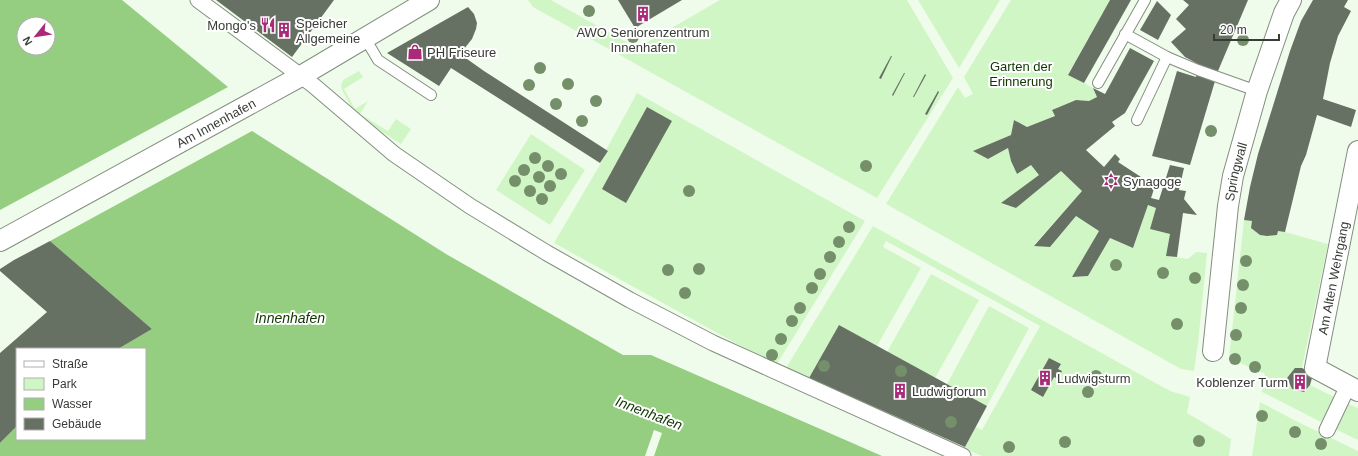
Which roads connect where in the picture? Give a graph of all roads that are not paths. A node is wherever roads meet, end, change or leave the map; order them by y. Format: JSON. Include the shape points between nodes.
{"nodes":[{"id":1,"x":198,"y":0,"type":"edge"},
{"id":2,"x":429,"y":0,"type":"edge"},
{"id":3,"x":1144,"y":0,"type":"edge"},
{"id":4,"x":1291,"y":0,"type":"edge"},
{"id":5,"x":1125,"y":34,"type":"junction"},
{"id":6,"x":366,"y":38,"type":"junction"},
{"id":7,"x":1168,"y":57,"type":"junction"},
{"id":8,"x":296,"y":79,"type":"junction"},
{"id":9,"x":1098,"y":83,"type":"dead end"},
{"id":10,"x":1257,"y":91,"type":"junction"},
{"id":11,"x":431,"y":94,"type":"dead end"},
{"id":12,"x":1137,"y":120,"type":"dead end"},
{"id":13,"x":1358,"y":152,"type":"edge"},
{"id":14,"x":0,"y":241,"type":"edge"},
{"id":15,"x":1213,"y":351,"type":"dead end"},
{"id":16,"x":1353,"y":388,"type":"edge"},
{"id":17,"x":1326,"y":430,"type":"dead end"},
{"id":18,"x":963,"y":456,"type":"edge"}],
"edges":[{"from":1,"to":8,"type":"street"},
{"from":2,"to":6,"type":"street","name":"Am Innenhafen"},
{"from":3,"to":5,"type":"lane"},
{"from":4,"to":10,"type":"street","name":"Springwall","via":[[1284,13]]},
{"from":5,"to":7,"type":"lane"},
{"from":5,"to":9,"type":"lane"},
{"from":6,"to":8,"type":"street","name":"Am Innenhafen"},
{"from":6,"to":11,"type":"lane","via":[[378,60]]},
{"from":7,"to":10,"type":"lane"},
{"from":7,"to":12,"type":"lane"},
{"from":8,"to":14,"type":"street","name":"Am Innenhafen"},
{"from":8,"to":18,"type":"street","via":[[394,154],[470,206],[548,254],[713,343]]},
{"from":10,"to":15,"type":"street","name":"Springwall","via":[[1233,176]]},
{"from":13,"to":16,"type":"street","name":"Am Alten Wehrgang","via":[[1315,368]]},
{"from":16,"to":17,"type":"street","name":"Am Alten Wehrgang"}]}
